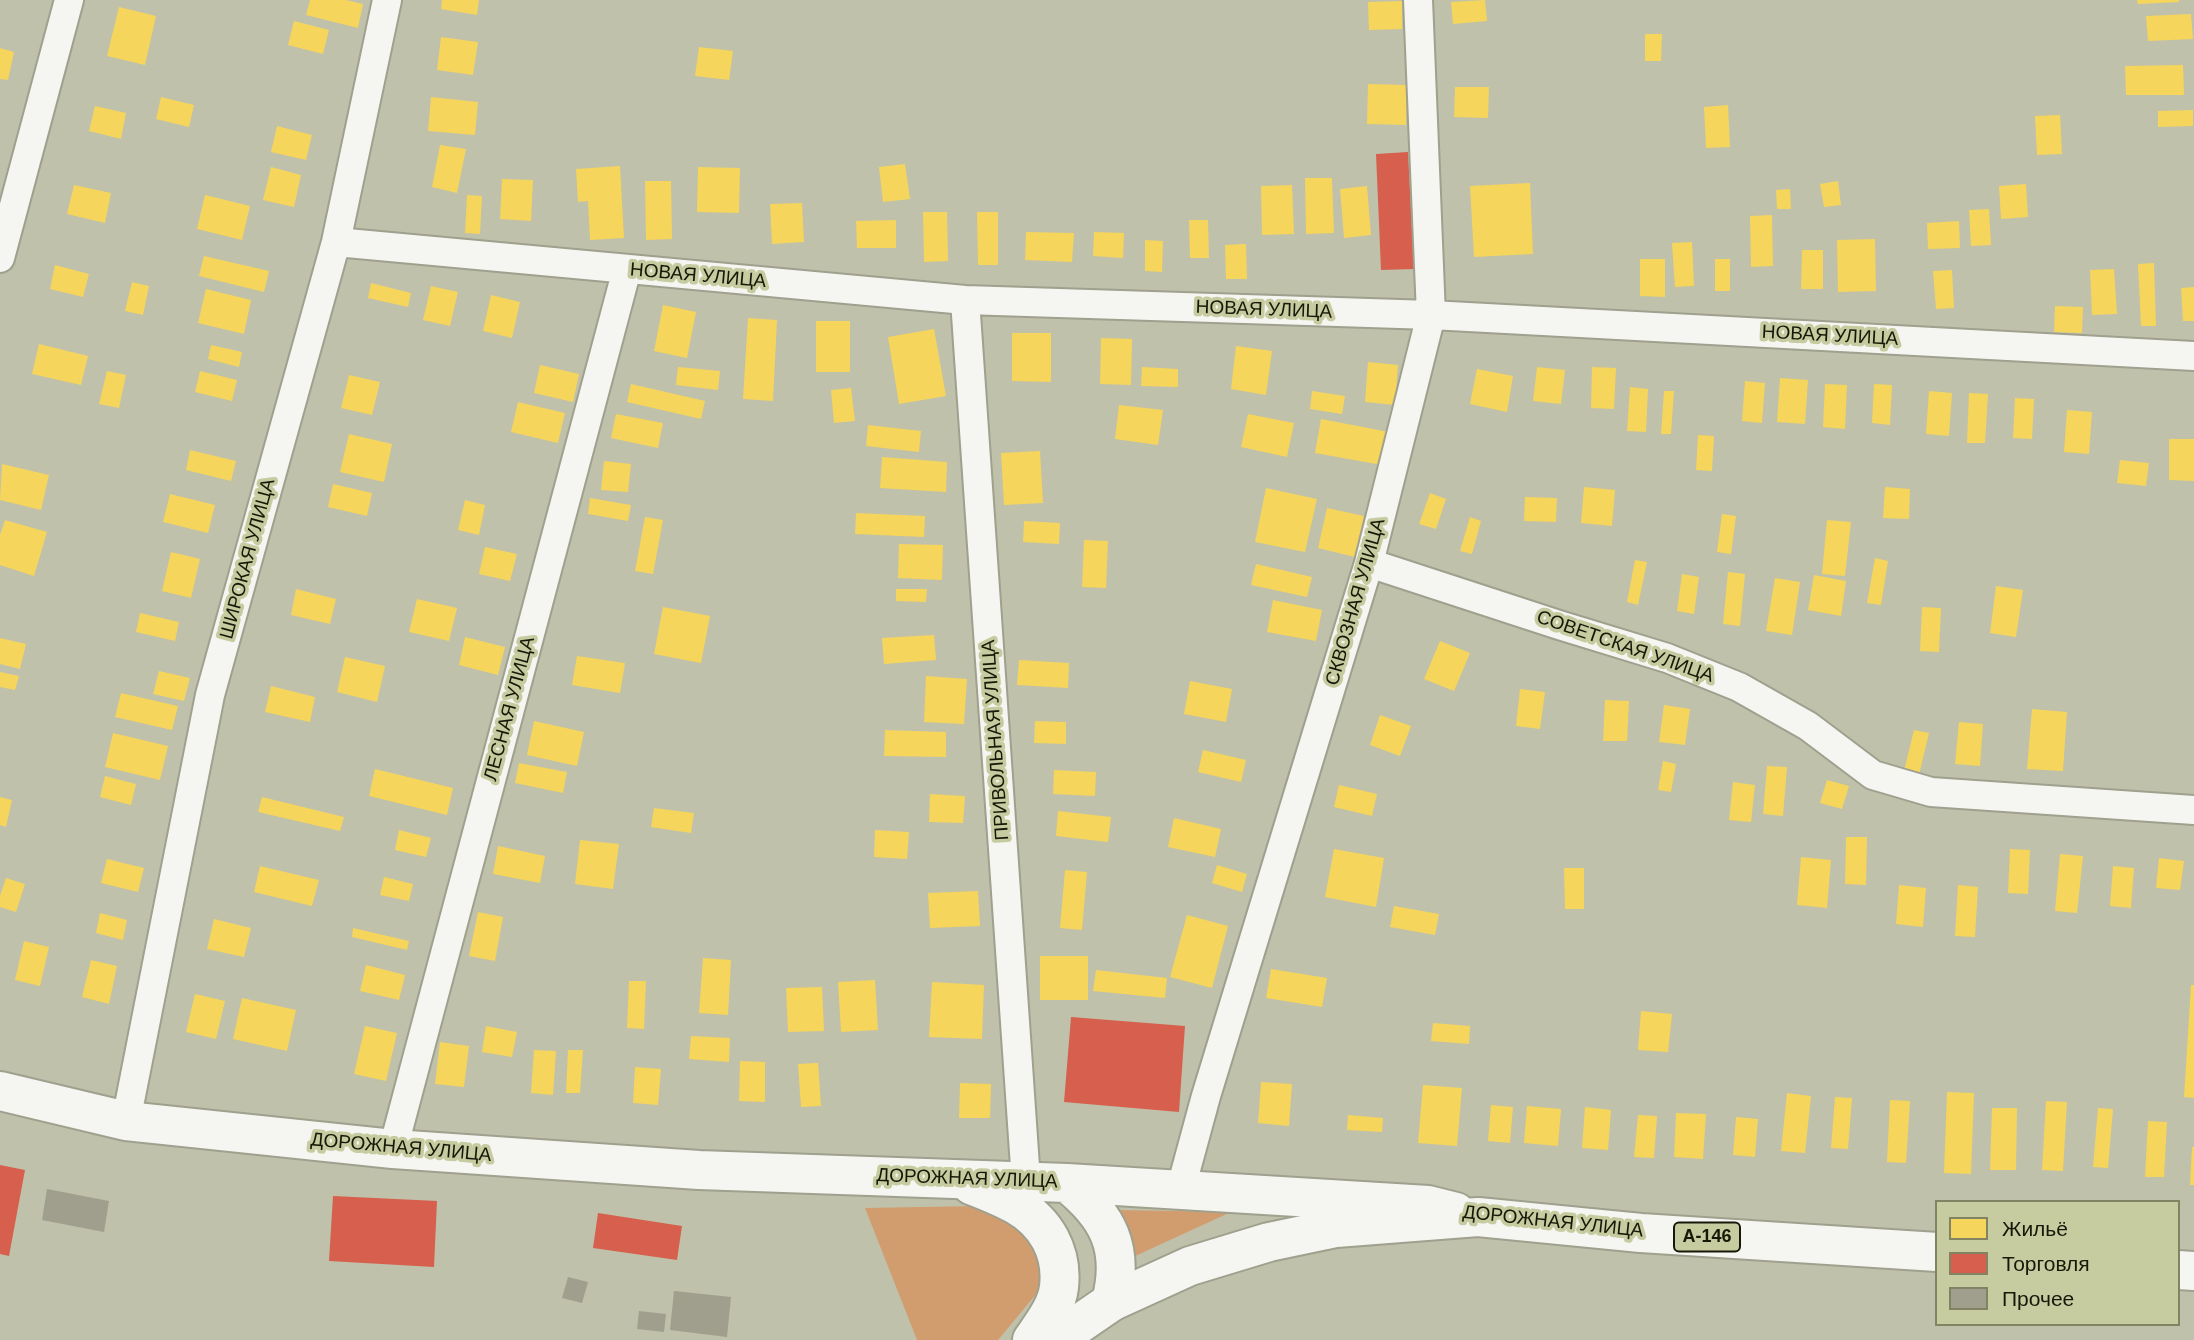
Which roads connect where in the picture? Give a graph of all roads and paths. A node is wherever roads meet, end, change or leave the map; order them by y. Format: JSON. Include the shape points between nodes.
{"nodes":[{"id":1,"x":69,"y":0,"type":"edge"},
{"id":2,"x":387,"y":0,"type":"edge"},
{"id":3,"x":1418,"y":0,"type":"edge"},
{"id":4,"x":336,"y":242,"type":"junction"},
{"id":5,"x":0,"y":258,"type":"edge"},
{"id":6,"x":628,"y":269,"type":"junction"},
{"id":7,"x":965,"y":300,"type":"junction"},
{"id":8,"x":1431,"y":315,"type":"junction"},
{"id":9,"x":2194,"y":356,"type":"edge"},
{"id":10,"x":1369,"y":562,"type":"junction"},
{"id":11,"x":2194,"y":810,"type":"edge"},
{"id":12,"x":0,"y":1091,"type":"edge"},
{"id":13,"x":126,"y":1121,"type":"junction"},
{"id":14,"x":393,"y":1149,"type":"junction"},
{"id":15,"x":960,"y":1179,"type":"junction"},
{"id":16,"x":1026,"y":1181,"type":"junction"},
{"id":17,"x":1067,"y":1183,"type":"junction"},
{"id":18,"x":1181,"y":1188,"type":"junction"},
{"id":19,"x":1478,"y":1217,"type":"junction"},
{"id":20,"x":1336,"y":1228,"type":"junction"},
{"id":21,"x":1935,"y":1252,"type":"edge"},
{"id":22,"x":1111,"y":1302,"type":"junction"},
{"id":23,"x":1032,"y":1340,"type":"edge"},
{"id":24,"x":1056,"y":1340,"type":"edge"}],
"edges":[{"from":1,"to":5,"type":"street"},
{"from":2,"to":4,"type":"street","name":"ШИРОКАЯ УЛИЦА"},
{"from":3,"to":8,"type":"street","name":"СКВОЗНАЯ УЛИЦА"},
{"from":4,"to":6,"type":"street","name":"НОВАЯ УЛИЦА"},
{"from":4,"to":13,"type":"street","name":"ШИРОКАЯ УЛИЦА","via":[[211,695]]},
{"from":6,"to":7,"type":"street","name":"НОВАЯ УЛИЦА"},
{"from":6,"to":14,"type":"street","name":"ЛЕСНАЯ УЛИЦА"},
{"from":7,"to":8,"type":"street","name":"НОВАЯ УЛИЦА"},
{"from":7,"to":16,"type":"street","name":"ПРИВОЛЬНАЯ УЛИЦА"},
{"from":8,"to":9,"type":"street","name":"НОВАЯ УЛИЦА"},
{"from":8,"to":10,"type":"street","name":"СКВОЗНАЯ УЛИЦА"},
{"from":10,"to":11,"type":"street","name":"СОВЕТСКАЯ УЛИЦА","via":[[1679,663],[1739,687],[1808,726],[1873,775],[1931,792]]},
{"from":10,"to":18,"type":"street","name":"СКВОЗНАЯ УЛИЦА"},
{"from":12,"to":13,"type":"main road","name":"ДОРОЖНАЯ УЛИЦА"},
{"from":13,"to":14,"type":"main road","name":"ДОРОЖНАЯ УЛИЦА"},
{"from":14,"to":15,"type":"main road","name":"ДОРОЖНАЯ УЛИЦА","via":[[699,1170]]},
{"from":15,"to":16,"type":"main road","name":"ДОРОЖНАЯ УЛИЦА"},
{"from":15,"to":23,"type":"main road","via":[[1018,1206],[1044,1229],[1058,1255],[1059,1288]]},
{"from":16,"to":17,"type":"main road","name":"ДОРОЖНАЯ УЛИЦА"},
{"from":17,"to":18,"type":"main road","name":"ДОРОЖНАЯ УЛИЦА"},
{"from":17,"to":22,"type":"main road","via":[[1089,1201],[1106,1225],[1115,1253]]},
{"from":18,"to":19,"type":"main road","name":"ДОРОЖНАЯ УЛИЦА","via":[[1428,1205]]},
{"from":18,"to":20,"type":"main road"},
{"from":19,"to":20,"type":"main road","number":"А-146"},
{"from":19,"to":21,"type":"main road","name":"ДОРОЖНАЯ УЛИЦА","number":"А-146","via":[[1641,1233]]},
{"from":20,"to":22,"type":"main road","number":"А-146","via":[[1269,1241],[1190,1266]]},
{"from":22,"to":24,"type":"main road","number":"А-146"}]}
